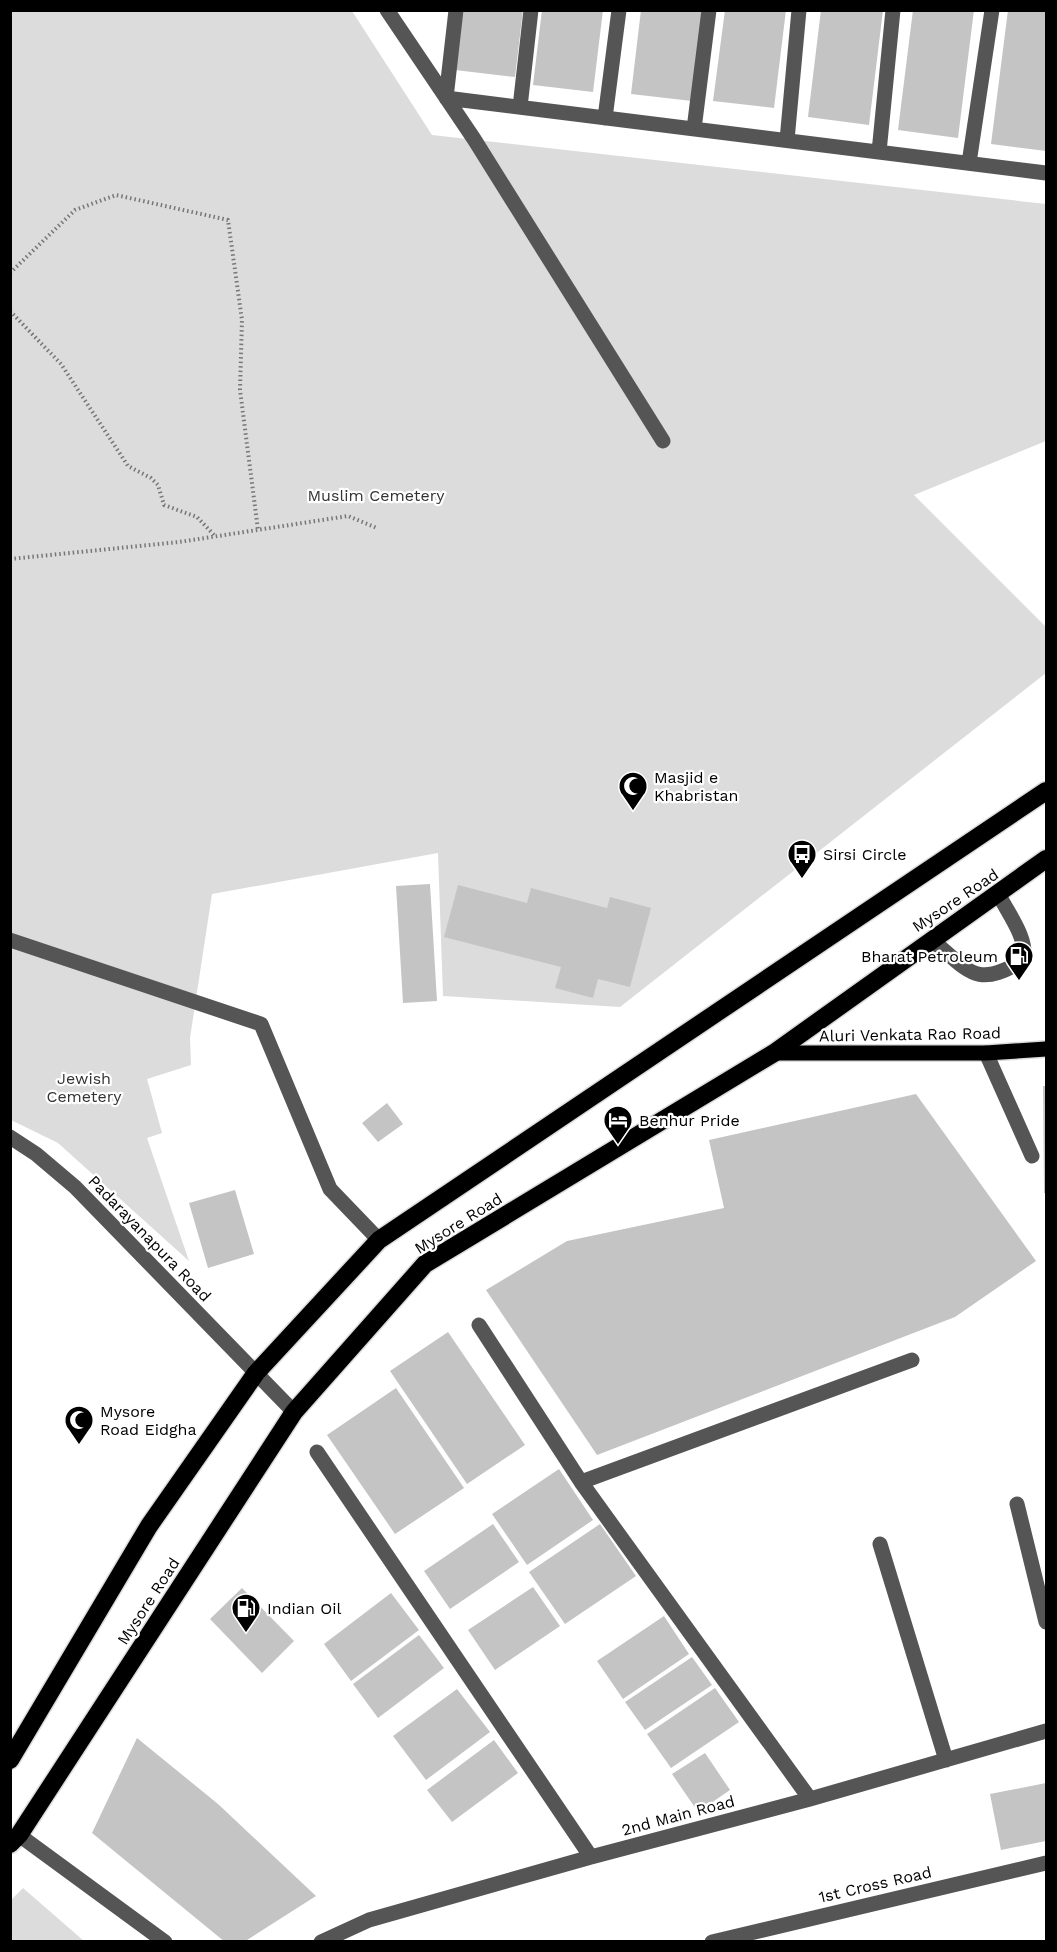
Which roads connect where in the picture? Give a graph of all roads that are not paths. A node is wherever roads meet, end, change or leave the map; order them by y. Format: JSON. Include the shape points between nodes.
{"nodes":[{"id":1,"x":387,"y":10,"type":"edge"},
{"id":2,"x":456,"y":10,"type":"edge"},
{"id":3,"x":531,"y":10,"type":"edge"},
{"id":4,"x":619,"y":10,"type":"edge"},
{"id":5,"x":709,"y":10,"type":"edge"},
{"id":6,"x":800,"y":10,"type":"edge"},
{"id":7,"x":893,"y":10,"type":"edge"},
{"id":8,"x":992,"y":10,"type":"edge"},
{"id":9,"x":446,"y":98,"type":"junction"},
{"id":10,"x":520,"y":107,"type":"junction"},
{"id":11,"x":605,"y":118,"type":"junction"},
{"id":12,"x":694,"y":129,"type":"junction"},
{"id":13,"x":787,"y":141,"type":"junction"},
{"id":14,"x":879,"y":152,"type":"junction"},
{"id":15,"x":969,"y":163,"type":"junction"},
{"id":16,"x":1047,"y":173,"type":"edge"},
{"id":17,"x":663,"y":441,"type":"dead end"},
{"id":18,"x":1047,"y":791,"type":"edge"},
{"id":19,"x":1047,"y":859,"type":"edge"},
{"id":20,"x":999,"y":895,"type":"junction"},
{"id":21,"x":10,"y":940,"type":"edge"},
{"id":22,"x":932,"y":940,"type":"junction"},
{"id":23,"x":1047,"y":1049,"type":"edge"},
{"id":24,"x":774,"y":1053,"type":"junction"},
{"id":25,"x":986,"y":1053,"type":"junction"},
{"id":26,"x":10,"y":1137,"type":"edge"},
{"id":27,"x":1032,"y":1156,"type":"dead end"},
{"id":28,"x":379,"y":1240,"type":"junction"},
{"id":29,"x":479,"y":1325,"type":"dead end"},
{"id":30,"x":912,"y":1360,"type":"dead end"},
{"id":31,"x":256,"y":1372,"type":"junction"},
{"id":32,"x":294,"y":1412,"type":"junction"},
{"id":33,"x":317,"y":1452,"type":"dead end"},
{"id":34,"x":581,"y":1482,"type":"junction"},
{"id":35,"x":1017,"y":1504,"type":"dead end"},
{"id":36,"x":880,"y":1544,"type":"dead end"},
{"id":37,"x":1047,"y":1622,"type":"edge"},
{"id":38,"x":1047,"y":1731,"type":"edge"},
{"id":39,"x":10,"y":1760,"type":"edge"},
{"id":40,"x":946,"y":1760,"type":"junction"},
{"id":41,"x":810,"y":1799,"type":"junction"},
{"id":42,"x":15,"y":1840,"type":"edge"},
{"id":43,"x":591,"y":1857,"type":"junction"},
{"id":44,"x":1047,"y":1863,"type":"edge"},
{"id":45,"x":165,"y":1941,"type":"edge"},
{"id":46,"x":321,"y":1941,"type":"edge"},
{"id":47,"x":712,"y":1941,"type":"edge"}],
"edges":[{"from":1,"to":9,"type":"street"},
{"from":2,"to":9,"type":"street"},
{"from":3,"to":10,"type":"street"},
{"from":4,"to":11,"type":"street"},
{"from":5,"to":12,"type":"street"},
{"from":6,"to":13,"type":"street"},
{"from":7,"to":14,"type":"street"},
{"from":8,"to":15,"type":"street"},
{"from":9,"to":10,"type":"street"},
{"from":9,"to":17,"type":"street"},
{"from":10,"to":11,"type":"street"},
{"from":11,"to":12,"type":"street"},
{"from":12,"to":13,"type":"street"},
{"from":13,"to":14,"type":"street"},
{"from":14,"to":15,"type":"street"},
{"from":15,"to":16,"type":"street"},
{"from":18,"to":28,"type":"highway","name":"Mysore Road"},
{"from":19,"to":20,"type":"highway","name":"Mysore Road"},
{"from":20,"to":22,"type":"highway","name":"Mysore Road"},
{"from":20,"to":22,"type":"street","via":[[1020,933],[1026,949],[1024,960],[1004,972],[972,974]]},
{"from":21,"to":28,"type":"street","via":[[261,1024],[330,1189]]},
{"from":22,"to":24,"type":"highway","name":"Mysore Road"},
{"from":23,"to":25,"type":"main road","name":"Aluri Venkata Rao Road"},
{"from":24,"to":25,"type":"main road","name":"Aluri Venkata Rao Road"},
{"from":24,"to":32,"type":"highway","name":"Mysore Road","via":[[425,1264]]},
{"from":25,"to":27,"type":"street"},
{"from":26,"to":31,"type":"street","name":"Padarayanapura Road","via":[[75,1187]]},
{"from":28,"to":31,"type":"highway","name":"Mysore Road"},
{"from":29,"to":34,"type":"street"},
{"from":30,"to":34,"type":"street"},
{"from":31,"to":32,"type":"street","name":"Padarayanapura Road"},
{"from":31,"to":39,"type":"highway","name":"Mysore Road","via":[[149,1526]]},
{"from":32,"to":42,"type":"highway","name":"Mysore Road"},
{"from":33,"to":43,"type":"street"},
{"from":34,"to":41,"type":"street"},
{"from":35,"to":37,"type":"street"},
{"from":36,"to":40,"type":"street"},
{"from":38,"to":40,"type":"street","name":"2nd Main Road"},
{"from":40,"to":41,"type":"street","name":"2nd Main Road"},
{"from":41,"to":43,"type":"street","name":"2nd Main Road"},
{"from":42,"to":45,"type":"street"},
{"from":43,"to":46,"type":"street","name":"2nd Main Road","via":[[369,1920]]},
{"from":44,"to":47,"type":"street","name":"1st Cross Road"}]}
